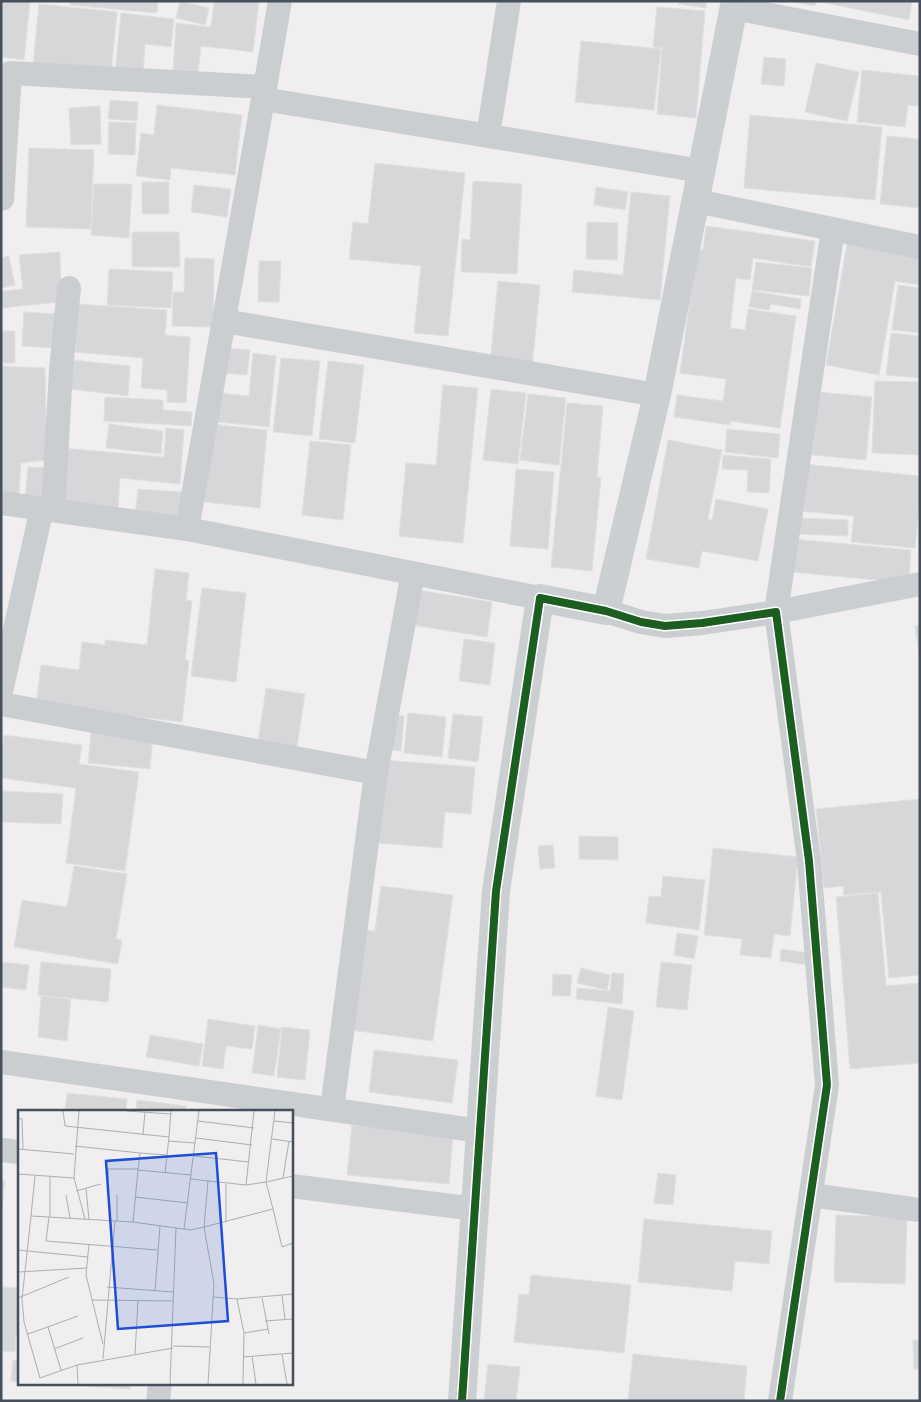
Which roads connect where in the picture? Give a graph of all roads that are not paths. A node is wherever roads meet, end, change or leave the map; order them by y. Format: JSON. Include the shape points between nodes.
{"nodes":[{"id":1,"x":280,"y":1,"type":"edge"},
{"id":2,"x":509,"y":1,"type":"edge"},
{"id":3,"x":734,"y":5,"type":"edge"},
{"id":4,"x":920,"y":44,"type":"edge"},
{"id":5,"x":264,"y":93,"type":"junction"},
{"id":6,"x":488,"y":136,"type":"junction"},
{"id":7,"x":702,"y":171,"type":"junction"},
{"id":8,"x":2,"y":199,"type":"edge"},
{"id":9,"x":696,"y":201,"type":"junction"},
{"id":10,"x":833,"y":229,"type":"junction"},
{"id":11,"x":920,"y":247,"type":"edge"},
{"id":12,"x":69,"y":288,"type":"dead end"},
{"id":13,"x":224,"y":321,"type":"junction"},
{"id":14,"x":658,"y":395,"type":"junction"},
{"id":15,"x":1,"y":503,"type":"edge"},
{"id":16,"x":47,"y":509,"type":"junction"},
{"id":17,"x":187,"y":529,"type":"junction"},
{"id":18,"x":413,"y":573,"type":"junction"},
{"id":19,"x":920,"y":584,"type":"edge"},
{"id":20,"x":540,"y":598,"type":"junction"},
{"id":21,"x":606,"y":611,"type":"junction"},
{"id":22,"x":776,"y":612,"type":"junction"},
{"id":23,"x":1,"y":692,"type":"edge"},
{"id":24,"x":1,"y":704,"type":"edge"},
{"id":25,"x":376,"y":773,"type":"junction"},
{"id":26,"x":1,"y":1062,"type":"edge"},
{"id":27,"x":332,"y":1109,"type":"junction"},
{"id":28,"x":480,"y":1131,"type":"junction"},
{"id":29,"x":1,"y":1150,"type":"edge"},
{"id":30,"x":18,"y":1152,"type":"edge"},
{"id":31,"x":292,"y":1186,"type":"edge"},
{"id":32,"x":811,"y":1195,"type":"junction"},
{"id":33,"x":476,"y":1209,"type":"junction"},
{"id":34,"x":920,"y":1210,"type":"edge"},
{"id":35,"x":160,"y":1384,"type":"edge"},
{"id":36,"x":158,"y":1401,"type":"edge"},
{"id":37,"x":462,"y":1401,"type":"edge"},
{"id":38,"x":780,"y":1401,"type":"edge"}],
"edges":[{"from":1,"to":5,"type":"street"},
{"from":2,"to":6,"type":"street"},
{"from":3,"to":4,"type":"street"},
{"from":3,"to":7,"type":"street"},
{"from":5,"to":6,"type":"street"},
{"from":5,"to":8,"type":"street","via":[[10,73]]},
{"from":5,"to":13,"type":"street"},
{"from":6,"to":7,"type":"street"},
{"from":7,"to":9,"type":"street"},
{"from":9,"to":10,"type":"street"},
{"from":9,"to":14,"type":"street"},
{"from":10,"to":11,"type":"street"},
{"from":10,"to":22,"type":"street"},
{"from":12,"to":16,"type":"street"},
{"from":13,"to":14,"type":"street"},
{"from":13,"to":17,"type":"street"},
{"from":14,"to":21,"type":"street"},
{"from":15,"to":16,"type":"street"},
{"from":16,"to":17,"type":"street"},
{"from":16,"to":23,"type":"street"},
{"from":17,"to":18,"type":"street"},
{"from":18,"to":20,"type":"street"},
{"from":18,"to":25,"type":"street"},
{"from":19,"to":22,"type":"street"},
{"from":20,"to":21,"type":"street"},
{"from":20,"to":28,"type":"street","via":[[496,890]]},
{"from":21,"to":22,"type":"street","via":[[665,626]]},
{"from":22,"to":32,"type":"street","via":[[809,861],[827,1085]]},
{"from":24,"to":25,"type":"street"},
{"from":25,"to":27,"type":"street"},
{"from":26,"to":27,"type":"street"},
{"from":27,"to":28,"type":"street"},
{"from":28,"to":33,"type":"street"},
{"from":29,"to":30,"type":"street"},
{"from":31,"to":33,"type":"street"},
{"from":32,"to":34,"type":"street"},
{"from":32,"to":38,"type":"street"},
{"from":33,"to":37,"type":"street"},
{"from":35,"to":36,"type":"street"}]}
